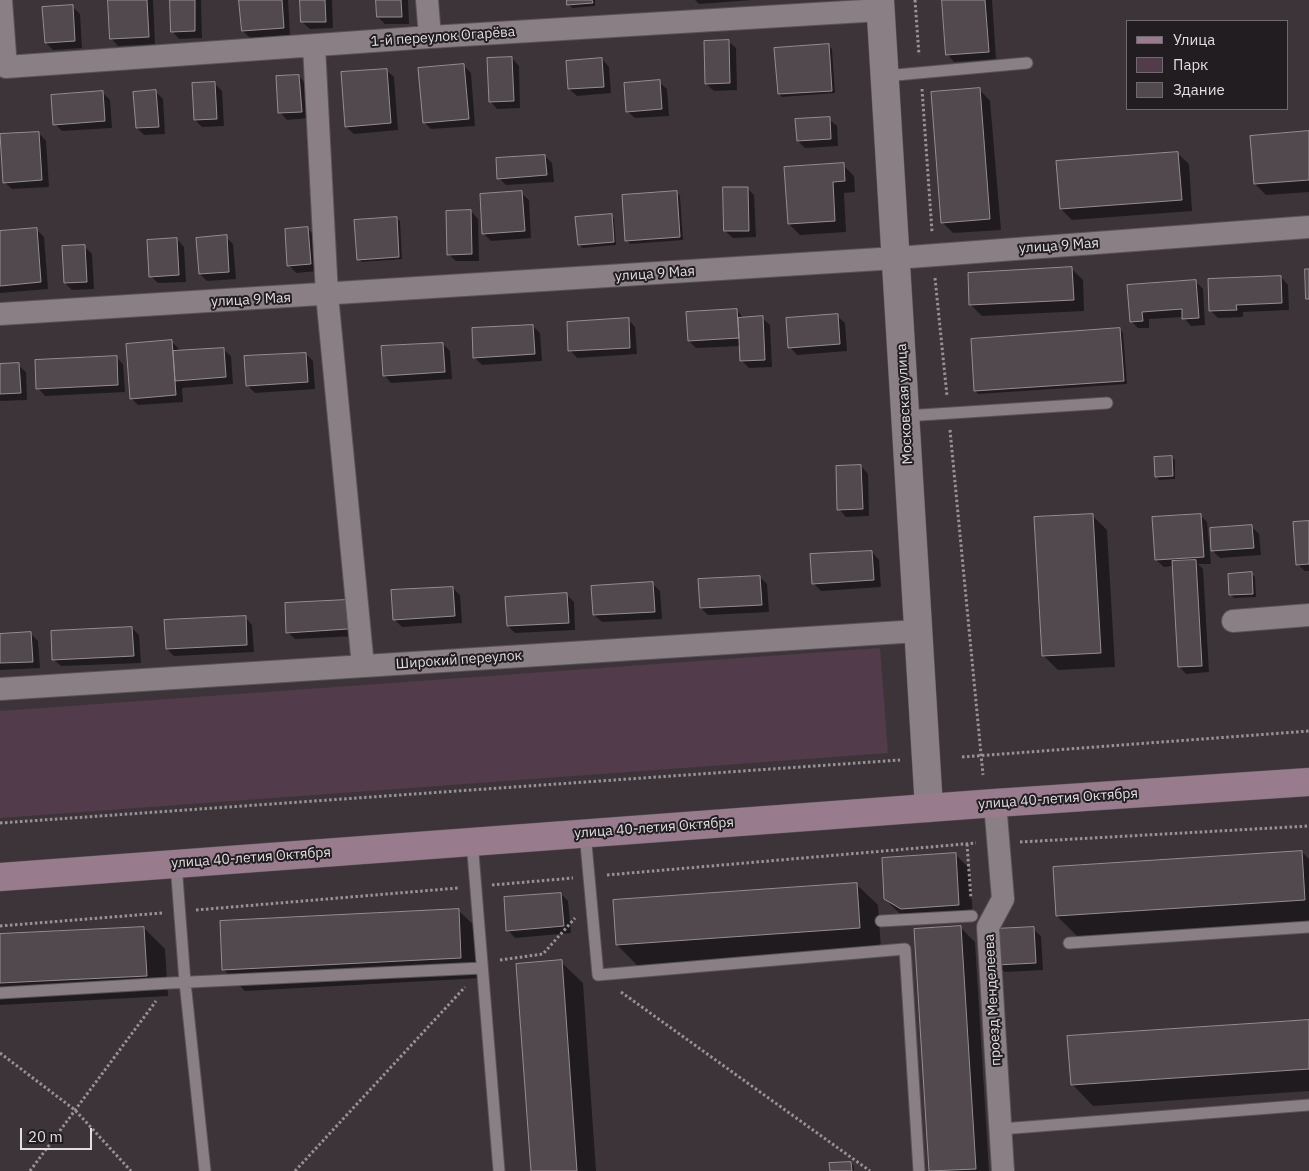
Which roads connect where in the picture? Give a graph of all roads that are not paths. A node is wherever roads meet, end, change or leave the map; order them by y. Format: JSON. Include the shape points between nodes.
{"nodes":[{"id":1,"x":1,"y":0,"type":"edge"},
{"id":2,"x":427,"y":0,"type":"edge"},
{"id":3,"x":881,"y":5,"type":"edge"},
{"id":4,"x":430,"y":37,"type":"junction"},
{"id":5,"x":314,"y":46,"type":"junction"},
{"id":6,"x":1027,"y":63,"type":"dead end"},
{"id":7,"x":885,"y":76,"type":"junction"},
{"id":8,"x":1309,"y":227,"type":"edge"},
{"id":9,"x":896,"y":258,"type":"junction"},
{"id":10,"x":327,"y":295,"type":"junction"},
{"id":11,"x":0,"y":314,"type":"edge"},
{"id":12,"x":1107,"y":403,"type":"dead end"},
{"id":13,"x":906,"y":416,"type":"junction"},
{"id":14,"x":1309,"y":615,"type":"edge"},
{"id":15,"x":1233,"y":621,"type":"dead end"},
{"id":16,"x":918,"y":631,"type":"junction"},
{"id":17,"x":363,"y":666,"type":"junction"},
{"id":18,"x":0,"y":689,"type":"edge"},
{"id":19,"x":1309,"y":782,"type":"edge"},
{"id":20,"x":994,"y":802,"type":"junction"},
{"id":21,"x":929,"y":808,"type":"junction"},
{"id":22,"x":585,"y":833,"type":"junction"},
{"id":23,"x":472,"y":841,"type":"junction"},
{"id":24,"x":176,"y":864,"type":"junction"},
{"id":25,"x":0,"y":878,"type":"edge"},
{"id":26,"x":972,"y":916,"type":"dead end"},
{"id":27,"x":881,"y":921,"type":"dead end"},
{"id":28,"x":1309,"y":927,"type":"edge"},
{"id":29,"x":1069,"y":943,"type":"dead end"},
{"id":30,"x":482,"y":965,"type":"junction"},
{"id":31,"x":184,"y":982,"type":"junction"},
{"id":32,"x":0,"y":993,"type":"edge"},
{"id":33,"x":1309,"y":1105,"type":"edge"},
{"id":34,"x":1001,"y":1129,"type":"junction"},
{"id":35,"x":205,"y":1171,"type":"edge"},
{"id":36,"x":500,"y":1171,"type":"edge"},
{"id":37,"x":918,"y":1171,"type":"edge"},
{"id":38,"x":1003,"y":1171,"type":"edge"}],
"edges":[{"from":1,"to":5,"type":"street","name":"1-й переулок Огарёва","via":[[6,67]]},
{"from":2,"to":4,"type":"street"},
{"from":3,"to":4,"type":"street","name":"1-й переулок Огарёва"},
{"from":3,"to":7,"type":"street","name":"Московская улица"},
{"from":4,"to":5,"type":"street","name":"1-й переулок Огарёва"},
{"from":5,"to":10,"type":"street"},
{"from":6,"to":7,"type":"lane"},
{"from":7,"to":9,"type":"street","name":"Московская улица"},
{"from":8,"to":9,"type":"street","name":"улица 9 Мая","via":[[932,246]]},
{"from":9,"to":10,"type":"street","name":"улица 9 Мая"},
{"from":9,"to":13,"type":"street","name":"Московская улица"},
{"from":10,"to":11,"type":"street","name":"улица 9 Мая"},
{"from":10,"to":17,"type":"street"},
{"from":12,"to":13,"type":"lane"},
{"from":13,"to":16,"type":"street","name":"Московская улица"},
{"from":14,"to":15,"type":"street"},
{"from":16,"to":17,"type":"street","name":"Широкий переулок"},
{"from":16,"to":21,"type":"street","name":"Московская улица"},
{"from":17,"to":18,"type":"street","name":"Широкий переулок"},
{"from":19,"to":20,"type":"main road","name":"улица 40-летия Октября"},
{"from":20,"to":21,"type":"main road","name":"улица 40-летия Октября"},
{"from":20,"to":34,"type":"street","name":"проезд Менделеева","via":[[1003,899],[988,927]]},
{"from":21,"to":22,"type":"main road","name":"улица 40-летия Октября"},
{"from":22,"to":23,"type":"main road","name":"улица 40-летия Октября"},
{"from":22,"to":37,"type":"lane","via":[[598,975],[905,949]]},
{"from":23,"to":24,"type":"main road","name":"улица 40-летия Октября"},
{"from":23,"to":30,"type":"lane"},
{"from":24,"to":25,"type":"main road","name":"улица 40-летия Октября"},
{"from":24,"to":31,"type":"lane"},
{"from":26,"to":27,"type":"lane"},
{"from":28,"to":29,"type":"lane"},
{"from":30,"to":31,"type":"lane"},
{"from":30,"to":36,"type":"lane"},
{"from":31,"to":32,"type":"lane"},
{"from":31,"to":35,"type":"lane"},
{"from":33,"to":34,"type":"lane"},
{"from":34,"to":38,"type":"street","name":"проезд Менделеева"}]}
